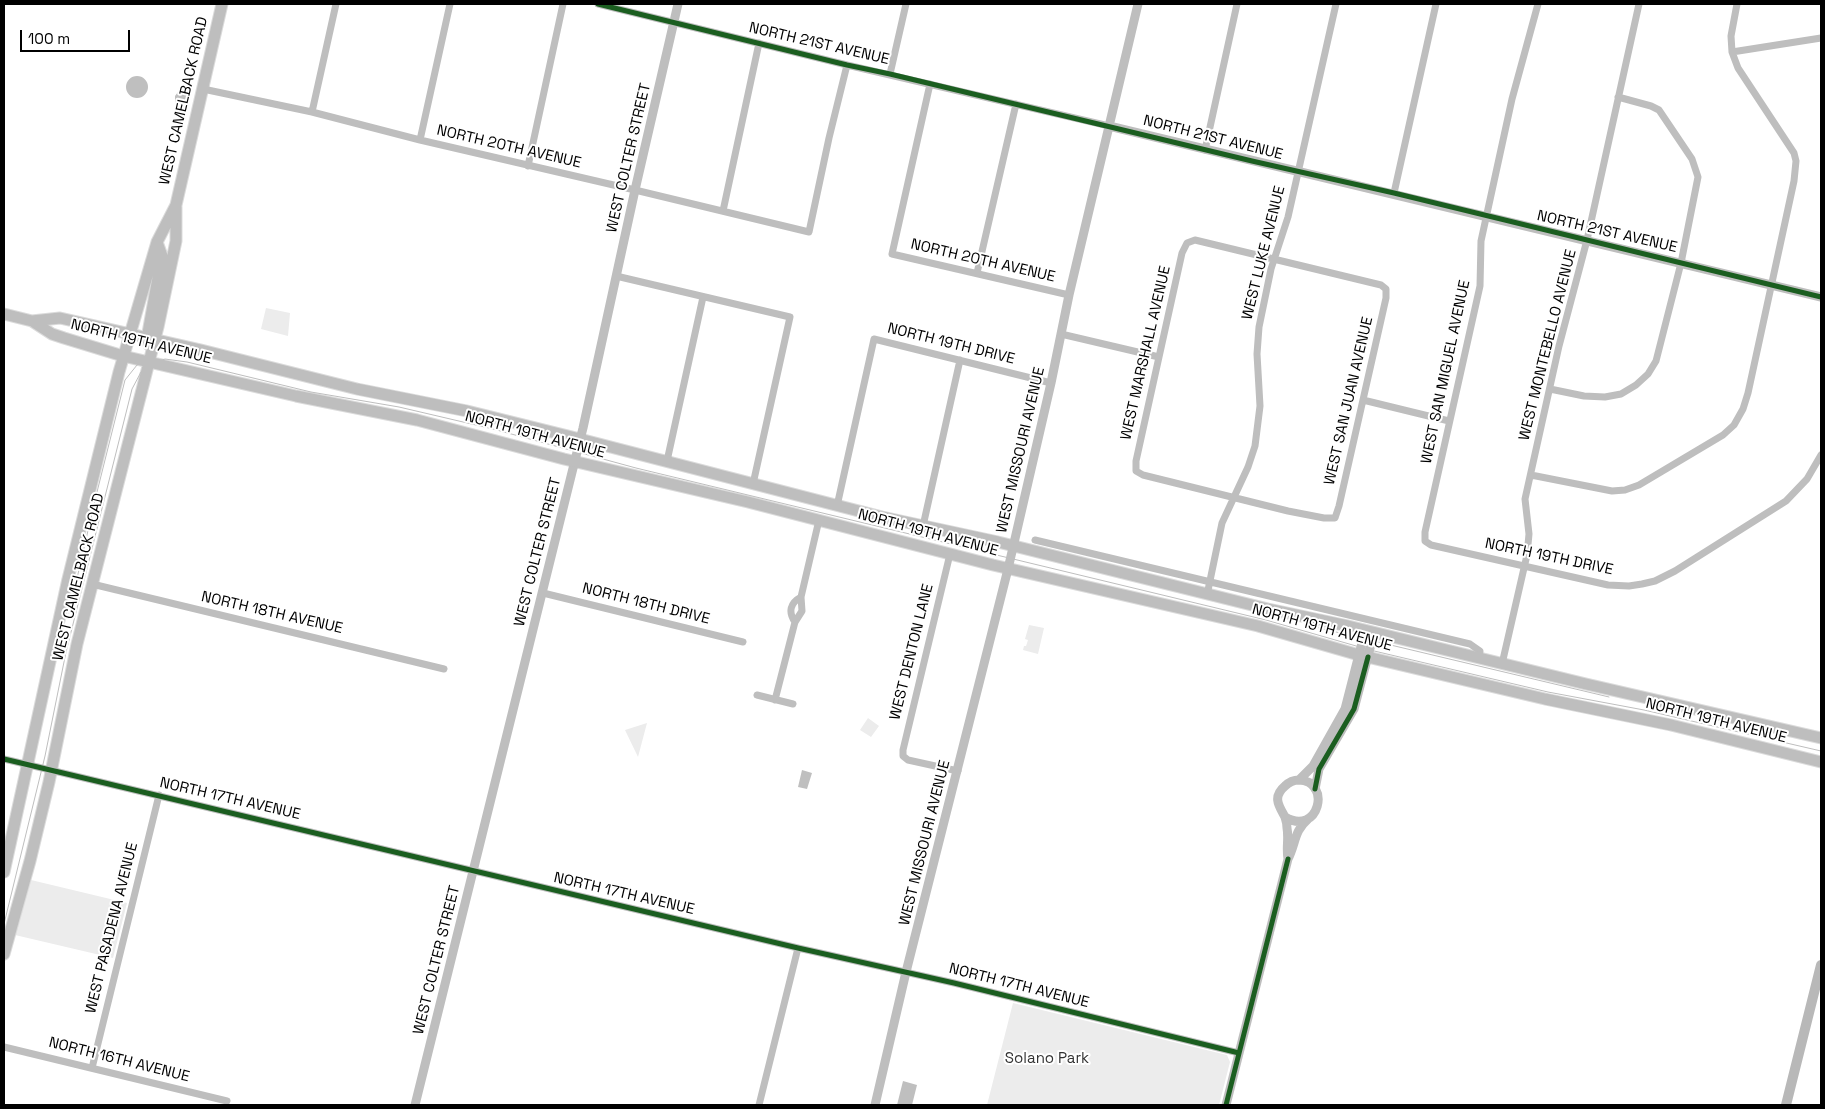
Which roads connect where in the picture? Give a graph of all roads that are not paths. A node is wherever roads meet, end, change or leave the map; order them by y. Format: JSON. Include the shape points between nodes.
{"nodes":[{"id":1,"x":222,"y":4,"type":"edge"},
{"id":2,"x":336,"y":4,"type":"edge"},
{"id":3,"x":450,"y":4,"type":"edge"},
{"id":4,"x":563,"y":4,"type":"edge"},
{"id":5,"x":598,"y":4,"type":"edge"},
{"id":6,"x":678,"y":4,"type":"edge"},
{"id":7,"x":906,"y":4,"type":"edge"},
{"id":8,"x":1138,"y":4,"type":"edge"},
{"id":9,"x":1237,"y":4,"type":"edge"},
{"id":10,"x":1336,"y":4,"type":"edge"},
{"id":11,"x":1436,"y":4,"type":"edge"},
{"id":12,"x":1538,"y":4,"type":"edge"},
{"id":13,"x":1639,"y":4,"type":"edge"},
{"id":14,"x":1737,"y":4,"type":"edge"},
{"id":15,"x":674,"y":23,"type":"junction"},
{"id":16,"x":1821,"y":38,"type":"edge"},
{"id":17,"x":759,"y":43,"type":"junction"},
{"id":18,"x":1732,"y":52,"type":"junction"},
{"id":19,"x":847,"y":65,"type":"junction"},
{"id":20,"x":890,"y":74,"type":"junction"},
{"id":21,"x":930,"y":84,"type":"junction"},
{"id":22,"x":203,"y":89,"type":"junction"},
{"id":23,"x":1618,"y":97,"type":"junction"},
{"id":24,"x":1016,"y":104,"type":"junction"},
{"id":25,"x":312,"y":112,"type":"junction"},
{"id":26,"x":1109,"y":126,"type":"junction"},
{"id":27,"x":420,"y":140,"type":"junction"},
{"id":28,"x":1205,"y":150,"type":"junction"},
{"id":29,"x":528,"y":166,"type":"junction"},
{"id":30,"x":1298,"y":172,"type":"junction"},
{"id":31,"x":635,"y":190,"type":"junction"},
{"id":32,"x":1394,"y":193,"type":"junction"},
{"id":33,"x":176,"y":205,"type":"junction"},
{"id":34,"x":723,"y":211,"type":"junction"},
{"id":35,"x":1488,"y":217,"type":"junction"},
{"id":36,"x":1587,"y":240,"type":"junction"},
{"id":37,"x":157,"y":242,"type":"junction"},
{"id":38,"x":1274,"y":259,"type":"junction"},
{"id":39,"x":1681,"y":263,"type":"junction"},
{"id":40,"x":977,"y":273,"type":"junction"},
{"id":41,"x":616,"y":276,"type":"junction"},
{"id":42,"x":1771,"y":285,"type":"junction"},
{"id":43,"x":1069,"y":295,"type":"junction"},
{"id":44,"x":703,"y":297,"type":"junction"},
{"id":45,"x":1821,"y":297,"type":"edge"},
{"id":46,"x":4,"y":314,"type":"edge"},
{"id":47,"x":32,"y":321,"type":"junction"},
{"id":48,"x":1061,"y":334,"type":"junction"},
{"id":49,"x":129,"y":336,"type":"junction"},
{"id":50,"x":151,"y":339,"type":"junction"},
{"id":51,"x":124,"y":356,"type":"junction"},
{"id":52,"x":151,"y":357,"type":"junction"},
{"id":53,"x":1159,"y":357,"type":"junction"},
{"id":54,"x":960,"y":360,"type":"junction"},
{"id":55,"x":1051,"y":383,"type":"junction"},
{"id":56,"x":1550,"y":389,"type":"junction"},
{"id":57,"x":1363,"y":400,"type":"junction"},
{"id":58,"x":1449,"y":421,"type":"junction"},
{"id":59,"x":580,"y":439,"type":"junction"},
{"id":60,"x":1821,"y":455,"type":"edge"},
{"id":61,"x":667,"y":461,"type":"junction"},
{"id":62,"x":574,"y":462,"type":"junction"},
{"id":63,"x":1531,"y":475,"type":"junction"},
{"id":64,"x":753,"y":484,"type":"junction"},
{"id":65,"x":1234,"y":497,"type":"junction"},
{"id":66,"x":837,"y":506,"type":"junction"},
{"id":67,"x":819,"y":520,"type":"junction"},
{"id":68,"x":923,"y":526,"type":"junction"},
{"id":69,"x":1035,"y":540,"type":"dead end"},
{"id":70,"x":1425,"y":541,"type":"joint"},
{"id":71,"x":1013,"y":546,"type":"junction"},
{"id":72,"x":950,"y":554,"type":"junction"},
{"id":73,"x":1524,"y":566,"type":"junction"},
{"id":74,"x":1008,"y":569,"type":"junction"},
{"id":75,"x":1209,"y":580,"type":"junction"},
{"id":76,"x":92,"y":584,"type":"junction"},
{"id":77,"x":543,"y":593,"type":"junction"},
{"id":78,"x":1207,"y":595,"type":"junction"},
{"id":79,"x":801,"y":597,"type":"junction"},
{"id":80,"x":794,"y":622,"type":"junction"},
{"id":81,"x":1370,"y":632,"type":"junction"},
{"id":82,"x":743,"y":642,"type":"dead end"},
{"id":83,"x":1364,"y":656,"type":"junction"},
{"id":84,"x":1479,"y":658,"type":"junction"},
{"id":85,"x":1502,"y":664,"type":"junction"},
{"id":86,"x":444,"y":668,"type":"dead end"},
{"id":87,"x":757,"y":695,"type":"dead end"},
{"id":88,"x":775,"y":700,"type":"junction"},
{"id":89,"x":793,"y":704,"type":"dead end"},
{"id":90,"x":1821,"y":738,"type":"edge"},
{"id":91,"x":4,"y":759,"type":"edge"},
{"id":92,"x":1821,"y":762,"type":"edge"},
{"id":93,"x":27,"y":764,"type":"junction"},
{"id":94,"x":52,"y":770,"type":"junction"},
{"id":95,"x":958,"y":771,"type":"junction"},
{"id":96,"x":1299,"y":780,"type":"junction"},
{"id":97,"x":1315,"y":789,"type":"junction"},
{"id":98,"x":159,"y":795,"type":"junction"},
{"id":99,"x":1285,"y":817,"type":"junction"},
{"id":100,"x":1308,"y":819,"type":"junction"},
{"id":101,"x":1288,"y":859,"type":"junction"},
{"id":102,"x":473,"y":870,"type":"junction"},
{"id":103,"x":4,"y":872,"type":"edge"},
{"id":104,"x":798,"y":948,"type":"junction"},
{"id":105,"x":4,"y":954,"type":"edge"},
{"id":106,"x":1821,"y":965,"type":"edge"},
{"id":107,"x":906,"y":972,"type":"junction"},
{"id":108,"x":4,"y":1047,"type":"edge"},
{"id":109,"x":1239,"y":1053,"type":"junction"},
{"id":110,"x":92,"y":1068,"type":"junction"},
{"id":111,"x":227,"y":1101,"type":"dead end"},
{"id":112,"x":415,"y":1105,"type":"edge"},
{"id":113,"x":759,"y":1105,"type":"edge"},
{"id":114,"x":875,"y":1105,"type":"edge"},
{"id":115,"x":1226,"y":1105,"type":"edge"},
{"id":116,"x":1786,"y":1105,"type":"edge"}],
"edges":[{"from":1,"to":22,"type":"main road","name":"WEST CAMELBACK ROAD"},
{"from":2,"to":25,"type":"street"},
{"from":3,"to":27,"type":"street"},
{"from":4,"to":29,"type":"street"},
{"from":5,"to":15,"type":"street","name":"NORTH 21ST AVENUE"},
{"from":6,"to":15,"type":"street","name":"WEST COLTER STREET"},
{"from":7,"to":20,"type":"street"},
{"from":8,"to":26,"type":"street","name":"WEST MISSOURI AVENUE"},
{"from":9,"to":28,"type":"street"},
{"from":10,"to":30,"type":"street","name":"WEST LUKE AVENUE"},
{"from":11,"to":32,"type":"street"},
{"from":12,"to":35,"type":"street","name":"WEST SAN MIGUEL AVENUE","via":[[1512,99]]},
{"from":13,"to":23,"type":"street","name":"WEST MONTEBELLO AVENUE"},
{"from":14,"to":18,"type":"street","via":[[1731,36]]},
{"from":15,"to":17,"type":"street","name":"NORTH 21ST AVENUE"},
{"from":15,"to":31,"type":"street","name":"WEST COLTER STREET"},
{"from":16,"to":18,"type":"street"},
{"from":17,"to":19,"type":"street","name":"NORTH 21ST AVENUE"},
{"from":17,"to":34,"type":"street"},
{"from":18,"to":42,"type":"street","via":[[1738,68],[1789,145],[1796,161]]},
{"from":19,"to":20,"type":"street","name":"NORTH 21ST AVENUE"},
{"from":19,"to":34,"type":"street","name":"NORTH 20TH AVENUE","via":[[808,232]]},
{"from":20,"to":21,"type":"street","name":"NORTH 21ST AVENUE"},
{"from":21,"to":24,"type":"street","name":"NORTH 21ST AVENUE"},
{"from":21,"to":40,"type":"street","name":"NORTH 20TH AVENUE","via":[[892,254]]},
{"from":22,"to":25,"type":"street","name":"NORTH 20TH AVENUE"},
{"from":22,"to":33,"type":"main road","name":"WEST CAMELBACK ROAD"},
{"from":23,"to":36,"type":"street","name":"WEST MONTEBELLO AVENUE"},
{"from":23,"to":39,"type":"street","via":[[1659,110],[1692,159],[1698,177]]},
{"from":24,"to":26,"type":"street","name":"NORTH 21ST AVENUE"},
{"from":24,"to":40,"type":"street"},
{"from":25,"to":27,"type":"street","name":"NORTH 20TH AVENUE"},
{"from":26,"to":28,"type":"street","name":"NORTH 21ST AVENUE"},
{"from":26,"to":43,"type":"street","name":"WEST MISSOURI AVENUE"},
{"from":27,"to":29,"type":"street","name":"NORTH 20TH AVENUE"},
{"from":28,"to":30,"type":"street","name":"NORTH 21ST AVENUE"},
{"from":29,"to":31,"type":"street","name":"NORTH 20TH AVENUE"},
{"from":30,"to":32,"type":"street","name":"NORTH 21ST AVENUE"},
{"from":30,"to":38,"type":"street","name":"WEST LUKE AVENUE","via":[[1286,228]]},
{"from":31,"to":34,"type":"street","name":"NORTH 20TH AVENUE"},
{"from":31,"to":41,"type":"street","name":"WEST COLTER STREET"},
{"from":32,"to":35,"type":"street","name":"NORTH 21ST AVENUE"},
{"from":33,"to":37,"type":"main road","name":"WEST CAMELBACK ROAD"},
{"from":33,"to":50,"type":"main road","name":"WEST CAMELBACK ROAD","via":[[176,241],[158,328]]},
{"from":35,"to":36,"type":"street","name":"NORTH 21ST AVENUE"},
{"from":35,"to":58,"type":"street","name":"WEST SAN MIGUEL AVENUE","via":[[1481,241],[1480,286]]},
{"from":36,"to":39,"type":"street","name":"NORTH 21ST AVENUE"},
{"from":36,"to":56,"type":"street","name":"WEST MONTEBELLO AVENUE"},
{"from":37,"to":49,"type":"main road","name":"WEST CAMELBACK ROAD"},
{"from":37,"to":50,"type":"main road","via":[[162,256]]},
{"from":38,"to":53,"type":"street","name":"WEST MARSHALL AVENUE","via":[[1195,240],[1186,243]]},
{"from":38,"to":57,"type":"street","name":"WEST SAN JUAN AVENUE","via":[[1381,285],[1386,289]]},
{"from":38,"to":65,"type":"street","name":"WEST LUKE AVENUE","via":[[1258,327],[1258,431],[1248,468]]},
{"from":39,"to":42,"type":"street","name":"NORTH 21ST AVENUE"},
{"from":39,"to":56,"type":"street","via":[[1662,342],[1648,374],[1621,394],[1605,397]]},
{"from":40,"to":43,"type":"street","name":"NORTH 20TH AVENUE"},
{"from":41,"to":44,"type":"street"},
{"from":41,"to":59,"type":"street","name":"WEST COLTER STREET"},
{"from":42,"to":45,"type":"street","name":"NORTH 21ST AVENUE"},
{"from":42,"to":63,"type":"street","via":[[1743,409],[1723,436],[1626,490],[1599,490]]},
{"from":43,"to":48,"type":"street","name":"WEST MISSOURI AVENUE"},
{"from":44,"to":61,"type":"street"},
{"from":44,"to":64,"type":"street","via":[[790,318]]},
{"from":46,"to":47,"type":"main road","name":"NORTH 19TH AVENUE"},
{"from":47,"to":49,"type":"main road","name":"NORTH 19TH AVENUE","via":[[60,318]]},
{"from":47,"to":51,"type":"main road","name":"NORTH 19TH AVENUE","via":[[52,334]]},
{"from":48,"to":53,"type":"street"},
{"from":48,"to":55,"type":"street","name":"WEST MISSOURI AVENUE"},
{"from":49,"to":50,"type":"main road","name":"NORTH 19TH AVENUE"},
{"from":49,"to":51,"type":"main road","name":"WEST CAMELBACK ROAD"},
{"from":50,"to":52,"type":"main road","name":"WEST CAMELBACK ROAD"},
{"from":50,"to":59,"type":"main road","name":"NORTH 19TH AVENUE","via":[[357,390],[421,401]]},
{"from":51,"to":52,"type":"main road","name":"NORTH 19TH AVENUE"},
{"from":51,"to":93,"type":"main road","name":"WEST CAMELBACK ROAD","via":[[68,579]]},
{"from":52,"to":62,"type":"main road","name":"NORTH 19TH AVENUE","via":[[164,365],[417,420]]},
{"from":52,"to":76,"type":"main road","name":"WEST CAMELBACK ROAD"},
{"from":53,"to":65,"type":"street","name":"WEST MARSHALL AVENUE","via":[[1136,471]]},
{"from":54,"to":55,"type":"street","name":"NORTH 19TH DRIVE"},
{"from":54,"to":66,"type":"street","name":"NORTH 19TH DRIVE","via":[[874,338]]},
{"from":54,"to":68,"type":"street"},
{"from":55,"to":71,"type":"street","name":"WEST MISSOURI AVENUE"},
{"from":56,"to":63,"type":"street","name":"WEST MONTEBELLO AVENUE"},
{"from":57,"to":58,"type":"street"},
{"from":57,"to":65,"type":"street","name":"WEST SAN JUAN AVENUE","via":[[1335,518]]},
{"from":58,"to":70,"type":"street","name":"WEST SAN MIGUEL AVENUE","via":[[1424,532]]},
{"from":59,"to":61,"type":"main road","name":"NORTH 19TH AVENUE"},
{"from":59,"to":62,"type":"street","name":"WEST COLTER STREET"},
{"from":60,"to":73,"type":"street","name":"NORTH 19TH DRIVE","via":[[1807,479],[1786,501],[1667,576],[1629,586],[1608,585]]},
{"from":61,"to":64,"type":"main road","name":"NORTH 19TH AVENUE"},
{"from":62,"to":67,"type":"main road","name":"NORTH 19TH AVENUE"},
{"from":62,"to":77,"type":"street","name":"WEST COLTER STREET"},
{"from":63,"to":73,"type":"street","name":"WEST MONTEBELLO AVENUE","via":[[1525,498],[1529,534]]},
{"from":64,"to":66,"type":"main road","name":"NORTH 19TH AVENUE"},
{"from":65,"to":75,"type":"street","name":"WEST LUKE AVENUE","via":[[1222,523]]},
{"from":66,"to":68,"type":"main road","name":"NORTH 19TH AVENUE"},
{"from":67,"to":72,"type":"main road","name":"NORTH 19TH AVENUE"},
{"from":67,"to":79,"type":"street"},
{"from":68,"to":71,"type":"main road","name":"NORTH 19TH AVENUE"},
{"from":69,"to":75,"type":"street","name":"NORTH 19TH AVENUE"},
{"from":70,"to":73,"type":"street","name":"NORTH 19TH DRIVE"},
{"from":71,"to":74,"type":"street","name":"WEST MISSOURI AVENUE"},
{"from":71,"to":78,"type":"main road","name":"NORTH 19TH AVENUE"},
{"from":72,"to":74,"type":"main road","name":"NORTH 19TH AVENUE"},
{"from":72,"to":95,"type":"street","name":"WEST DENTON LANE","via":[[903,756],[908,760]]},
{"from":73,"to":85,"type":"street","name":"WEST MONTEBELLO AVENUE"},
{"from":74,"to":83,"type":"main road","name":"NORTH 19TH AVENUE","via":[[1213,615]]},
{"from":74,"to":95,"type":"street","name":"WEST MISSOURI AVENUE"},
{"from":75,"to":78,"type":"street","name":"WEST LUKE AVENUE"},
{"from":75,"to":84,"type":"street","name":"NORTH 19TH AVENUE","via":[[1470,644],[1480,650]]},
{"from":76,"to":86,"type":"street","name":"NORTH 18TH AVENUE"},
{"from":76,"to":94,"type":"main road","name":"WEST CAMELBACK ROAD","via":[[75,651]]},
{"from":77,"to":82,"type":"street","name":"NORTH 18TH DRIVE"},
{"from":77,"to":102,"type":"street","name":"WEST COLTER STREET"},
{"from":78,"to":81,"type":"main road","name":"NORTH 19TH AVENUE"},
{"from":79,"to":80,"type":"street","via":[[802,611]]},
{"from":79,"to":80,"type":"street","via":[[790,609]]},
{"from":80,"to":88,"type":"street"},
{"from":81,"to":83,"type":"street"},
{"from":81,"to":84,"type":"main road","name":"NORTH 19TH AVENUE"},
{"from":83,"to":92,"type":"main road","name":"NORTH 19TH AVENUE"},
{"from":83,"to":96,"type":"street","via":[[1345,709],[1313,766]]},
{"from":83,"to":97,"type":"street","via":[[1354,709],[1319,770]]},
{"from":84,"to":85,"type":"main road","name":"NORTH 19TH AVENUE"},
{"from":85,"to":90,"type":"main road","name":"NORTH 19TH AVENUE"},
{"from":87,"to":88,"type":"street"},
{"from":88,"to":89,"type":"street"},
{"from":91,"to":93,"type":"street","name":"NORTH 17TH AVENUE"},
{"from":93,"to":94,"type":"street","name":"NORTH 17TH AVENUE"},
{"from":93,"to":103,"type":"main road","name":"WEST CAMELBACK ROAD"},
{"from":94,"to":98,"type":"street","name":"NORTH 17TH AVENUE"},
{"from":94,"to":105,"type":"main road","name":"WEST CAMELBACK ROAD"},
{"from":95,"to":107,"type":"street","name":"WEST MISSOURI AVENUE"},
{"from":96,"to":97,"type":"street"},
{"from":96,"to":99,"type":"street","via":[[1282,789],[1278,801]]},
{"from":97,"to":100,"type":"street","via":[[1318,806]]},
{"from":98,"to":102,"type":"street","name":"NORTH 17TH AVENUE"},
{"from":98,"to":110,"type":"street","name":"WEST PASADENA AVENUE"},
{"from":99,"to":100,"type":"street","via":[[1296,822]]},
{"from":99,"to":101,"type":"street"},
{"from":100,"to":101,"type":"street","via":[[1299,828]]},
{"from":101,"to":109,"type":"street"},
{"from":102,"to":104,"type":"street","name":"NORTH 17TH AVENUE"},
{"from":102,"to":112,"type":"street","name":"WEST COLTER STREET"},
{"from":104,"to":107,"type":"street","name":"NORTH 17TH AVENUE"},
{"from":104,"to":113,"type":"street"},
{"from":106,"to":116,"type":"main road"},
{"from":107,"to":109,"type":"street","name":"NORTH 17TH AVENUE"},
{"from":107,"to":114,"type":"street","name":"WEST MISSOURI AVENUE"},
{"from":108,"to":110,"type":"street","name":"NORTH 16TH AVENUE"},
{"from":109,"to":115,"type":"street"},
{"from":110,"to":111,"type":"street","name":"NORTH 16TH AVENUE"}]}
